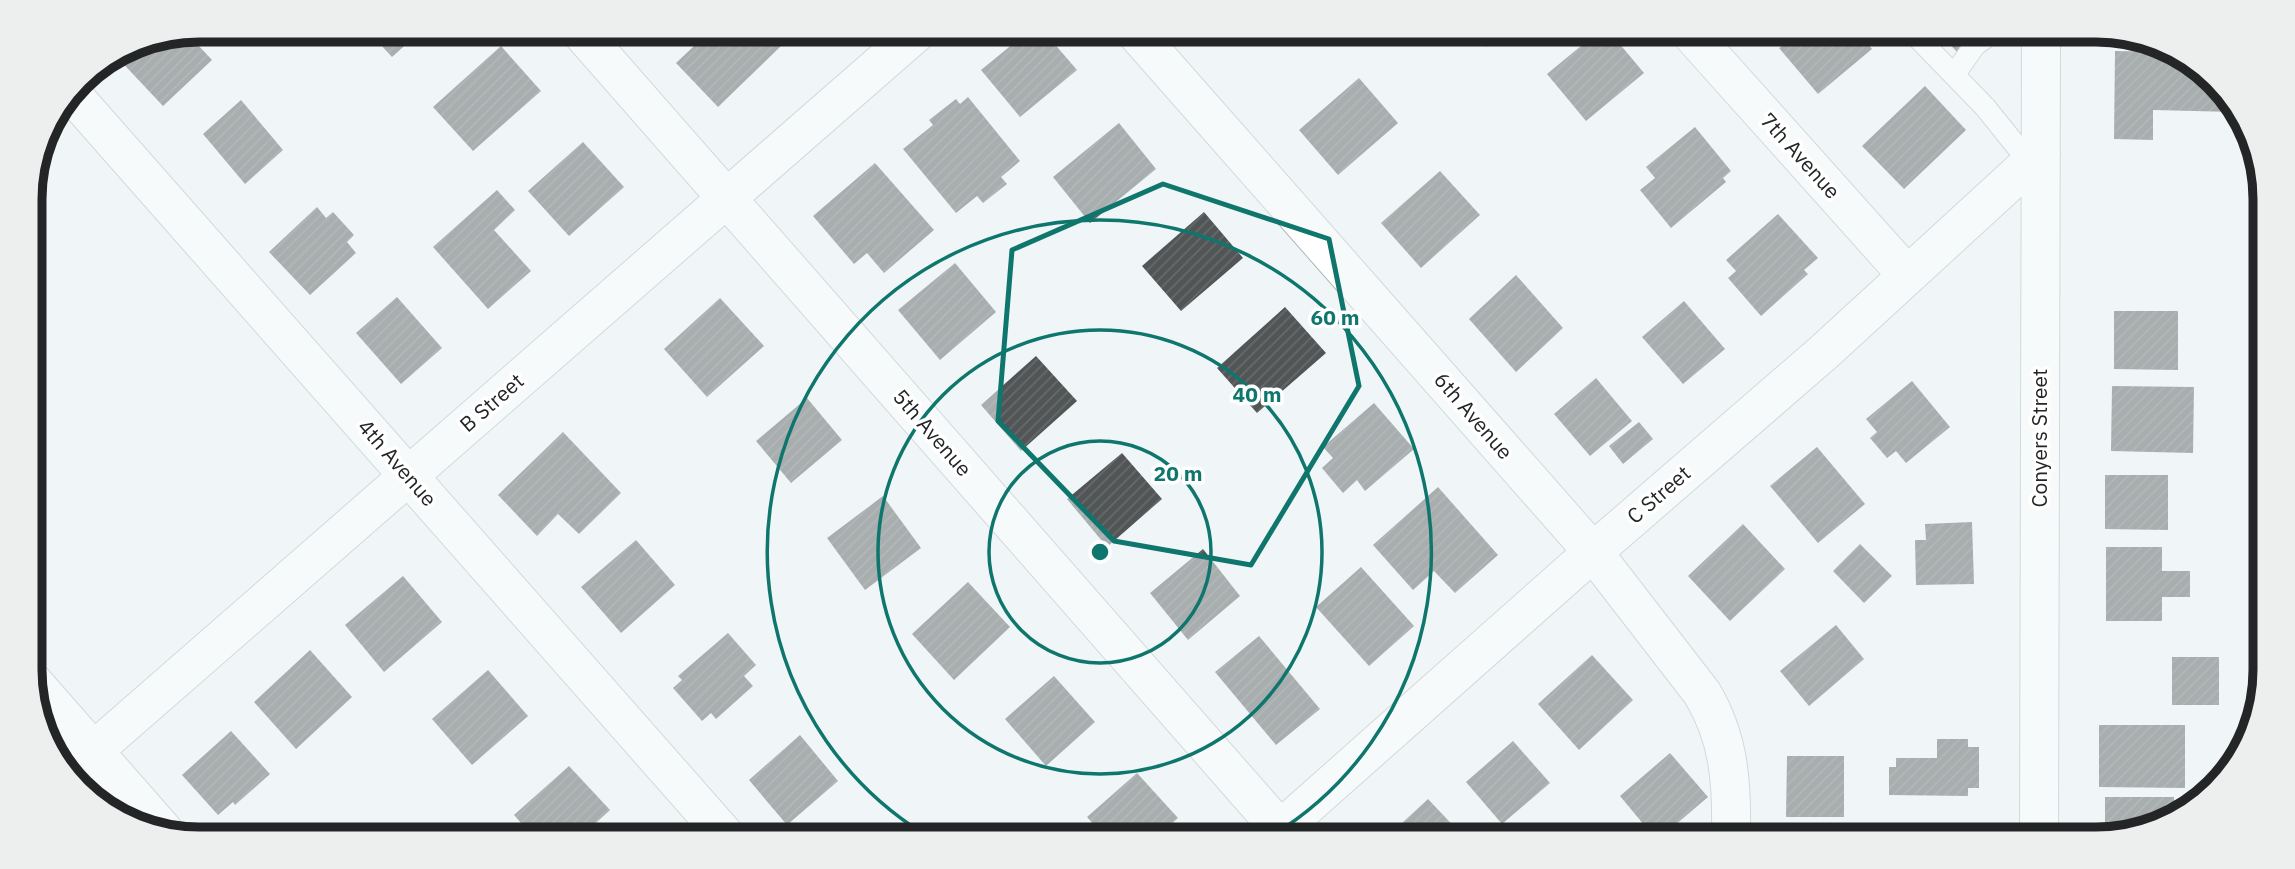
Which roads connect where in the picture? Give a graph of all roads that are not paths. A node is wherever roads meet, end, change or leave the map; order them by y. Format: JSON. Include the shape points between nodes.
{"nodes":[{"id":1,"x":589,"y":42,"type":"edge"},
{"id":2,"x":906,"y":42,"type":"edge"},
{"id":3,"x":1144,"y":42,"type":"edge"},
{"id":4,"x":1698,"y":42,"type":"edge"},
{"id":5,"x":1922,"y":42,"type":"edge"},
{"id":6,"x":1979,"y":42,"type":"edge"},
{"id":7,"x":2041,"y":42,"type":"edge"},
{"id":8,"x":1954,"y":75,"type":"junction"},
{"id":9,"x":77,"y":100,"type":"edge"},
{"id":10,"x":2036,"y":158,"type":"junction"},
{"id":11,"x":727,"y":199,"type":"junction"},
{"id":12,"x":1906,"y":275,"type":"junction"},
{"id":13,"x":408,"y":476,"type":"junction"},
{"id":14,"x":1593,"y":552,"type":"junction"},
{"id":15,"x":46,"y":704,"type":"edge"},
{"id":16,"x":80,"y":762,"type":"edge"},
{"id":17,"x":148,"y":819,"type":"edge"},
{"id":18,"x":718,"y":827,"type":"edge"},
{"id":19,"x":1274,"y":827,"type":"edge"},
{"id":20,"x":1288,"y":827,"type":"edge"},
{"id":21,"x":1731,"y":827,"type":"edge"},
{"id":22,"x":2039,"y":827,"type":"edge"}],
"edges":[{"from":1,"to":11,"type":"street","name":"5th Avenue"},
{"from":2,"to":11,"type":"street","name":"B Street"},
{"from":3,"to":14,"type":"street","name":"6th Avenue"},
{"from":4,"to":12,"type":"street","name":"7th Avenue"},
{"from":5,"to":8,"type":"lane"},
{"from":6,"to":8,"type":"lane"},
{"from":7,"to":10,"type":"street","name":"Conyers Street"},
{"from":8,"to":10,"type":"lane"},
{"from":9,"to":13,"type":"street","name":"4th Avenue"},
{"from":10,"to":12,"type":"street","name":"C Street"},
{"from":10,"to":22,"type":"street","name":"Conyers Street"},
{"from":11,"to":13,"type":"street","name":"B Street"},
{"from":11,"to":19,"type":"street","name":"5th Avenue"},
{"from":12,"to":14,"type":"street","name":"C Street"},
{"from":13,"to":16,"type":"street","name":"B Street"},
{"from":13,"to":18,"type":"street","name":"4th Avenue"},
{"from":14,"to":20,"type":"street","name":"C Street"},
{"from":14,"to":21,"type":"street","name":"6th Avenue","via":[[1712,710],[1727,753]]},
{"from":15,"to":16,"type":"street"},
{"from":16,"to":17,"type":"street"}]}
